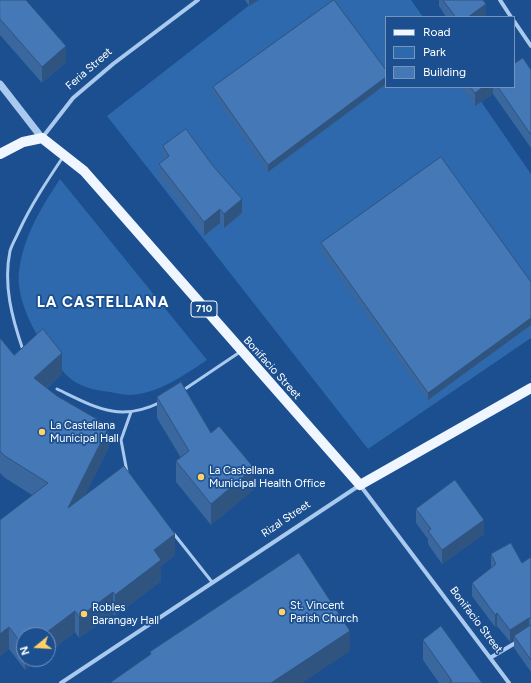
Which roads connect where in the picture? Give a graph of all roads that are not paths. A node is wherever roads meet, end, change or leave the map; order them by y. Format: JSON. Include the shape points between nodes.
{"nodes":[{"id":1,"x":198,"y":0,"type":"edge"},
{"id":2,"x":500,"y":0,"type":"edge"},
{"id":3,"x":510,"y":16,"type":"edge"},
{"id":4,"x":515,"y":22,"type":"edge"},
{"id":5,"x":531,"y":46,"type":"edge"},
{"id":6,"x":0,"y":84,"type":"edge"},
{"id":7,"x":42,"y":138,"type":"junction"},
{"id":8,"x":0,"y":154,"type":"edge"},
{"id":9,"x":65,"y":154,"type":"junction"},
{"id":10,"x":23,"y":350,"type":"edge"},
{"id":11,"x":241,"y":351,"type":"junction"},
{"id":12,"x":531,"y":388,"type":"edge"},
{"id":13,"x":57,"y":389,"type":"dead end"},
{"id":14,"x":178,"y":394,"type":"edge"},
{"id":15,"x":165,"y":400,"type":"edge"},
{"id":16,"x":131,"y":412,"type":"junction"},
{"id":17,"x":128,"y":476,"type":"edge"},
{"id":18,"x":360,"y":485,"type":"junction"},
{"id":19,"x":173,"y":532,"type":"edge"},
{"id":20,"x":212,"y":582,"type":"junction"},
{"id":21,"x":524,"y":638,"type":"edge"},
{"id":22,"x":490,"y":658,"type":"junction"},
{"id":23,"x":61,"y":683,"type":"edge"},
{"id":24,"x":509,"y":683,"type":"edge"}],
"edges":[{"from":1,"to":7,"type":"street","name":"Feria Street","via":[[113,64],[73,98]]},
{"from":2,"to":3,"type":"street"},
{"from":4,"to":5,"type":"street"},
{"from":6,"to":7,"type":"street","name":"Bonifacio Street"},
{"from":7,"to":8,"type":"main road","via":[[23,142]]},
{"from":7,"to":9,"type":"main road","name":"Bonifacio Street","number":"710"},
{"from":9,"to":10,"type":"lane","via":[[30,208],[10,249],[7,270],[8,292],[13,322]]},
{"from":9,"to":11,"type":"main road","name":"Bonifacio Street","number":"710","via":[[84,171]]},
{"from":11,"to":14,"type":"lane"},
{"from":11,"to":18,"type":"main road","name":"Bonifacio Street","number":"710"},
{"from":12,"to":18,"type":"main road","name":"Rizal Street"},
{"from":13,"to":16,"type":"lane","via":[[101,410]]},
{"from":15,"to":16,"type":"lane","via":[[152,407]]},
{"from":16,"to":17,"type":"lane","via":[[121,440]]},
{"from":18,"to":20,"type":"street","name":"Rizal Street"},
{"from":18,"to":22,"type":"street","name":"Bonifacio Street"},
{"from":19,"to":20,"type":"lane"},
{"from":20,"to":23,"type":"street","name":"Rizal Street"},
{"from":21,"to":22,"type":"street"},
{"from":22,"to":24,"type":"street","name":"Bonifacio Street"}]}
